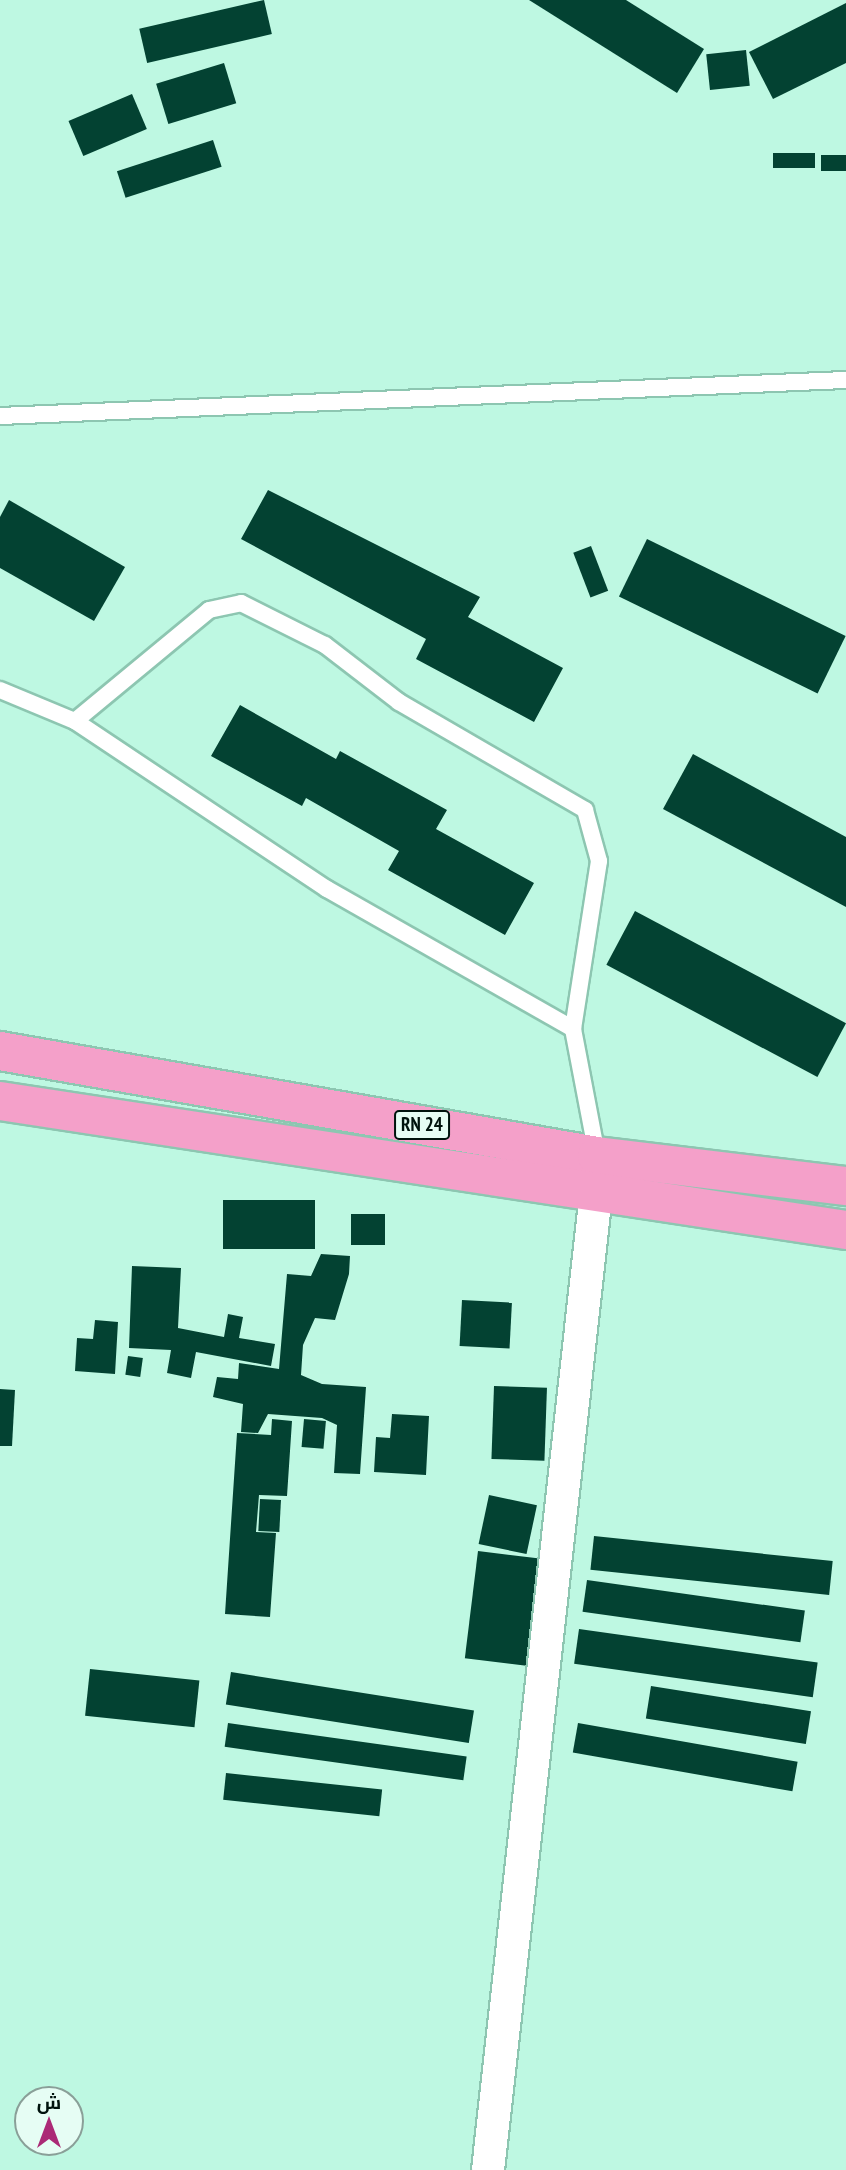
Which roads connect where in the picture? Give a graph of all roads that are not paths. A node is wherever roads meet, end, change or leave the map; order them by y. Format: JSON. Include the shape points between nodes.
{"nodes":[{"id":1,"x":846,"y":380,"type":"edge"},
{"id":2,"x":0,"y":416,"type":"edge"},
{"id":3,"x":0,"y":690,"type":"edge"},
{"id":4,"x":75,"y":721,"type":"junction"},
{"id":5,"x":573,"y":1029,"type":"junction"},
{"id":6,"x":0,"y":1051,"type":"edge"},
{"id":7,"x":0,"y":1101,"type":"edge"},
{"id":8,"x":596,"y":1174,"type":"junction"},
{"id":9,"x":846,"y":1186,"type":"edge"},
{"id":10,"x":846,"y":1230,"type":"edge"},
{"id":11,"x":488,"y":2170,"type":"edge"}],
"edges":[{"from":1,"to":2,"type":"lane"},
{"from":3,"to":4,"type":"lane"},
{"from":4,"to":5,"type":"lane","via":[[327,889]]},
{"from":4,"to":5,"type":"lane","via":[[209,610],[241,603],[325,645],[399,702],[584,810],[599,861]]},
{"from":5,"to":8,"type":"lane"},
{"from":6,"to":8,"type":"highway","number":"RN 24"},
{"from":7,"to":8,"type":"highway","number":"RN 24"},
{"from":8,"to":9,"type":"highway","number":"RN 24"},
{"from":8,"to":10,"type":"highway","number":"RN 24"},
{"from":8,"to":11,"type":"street"}]}
